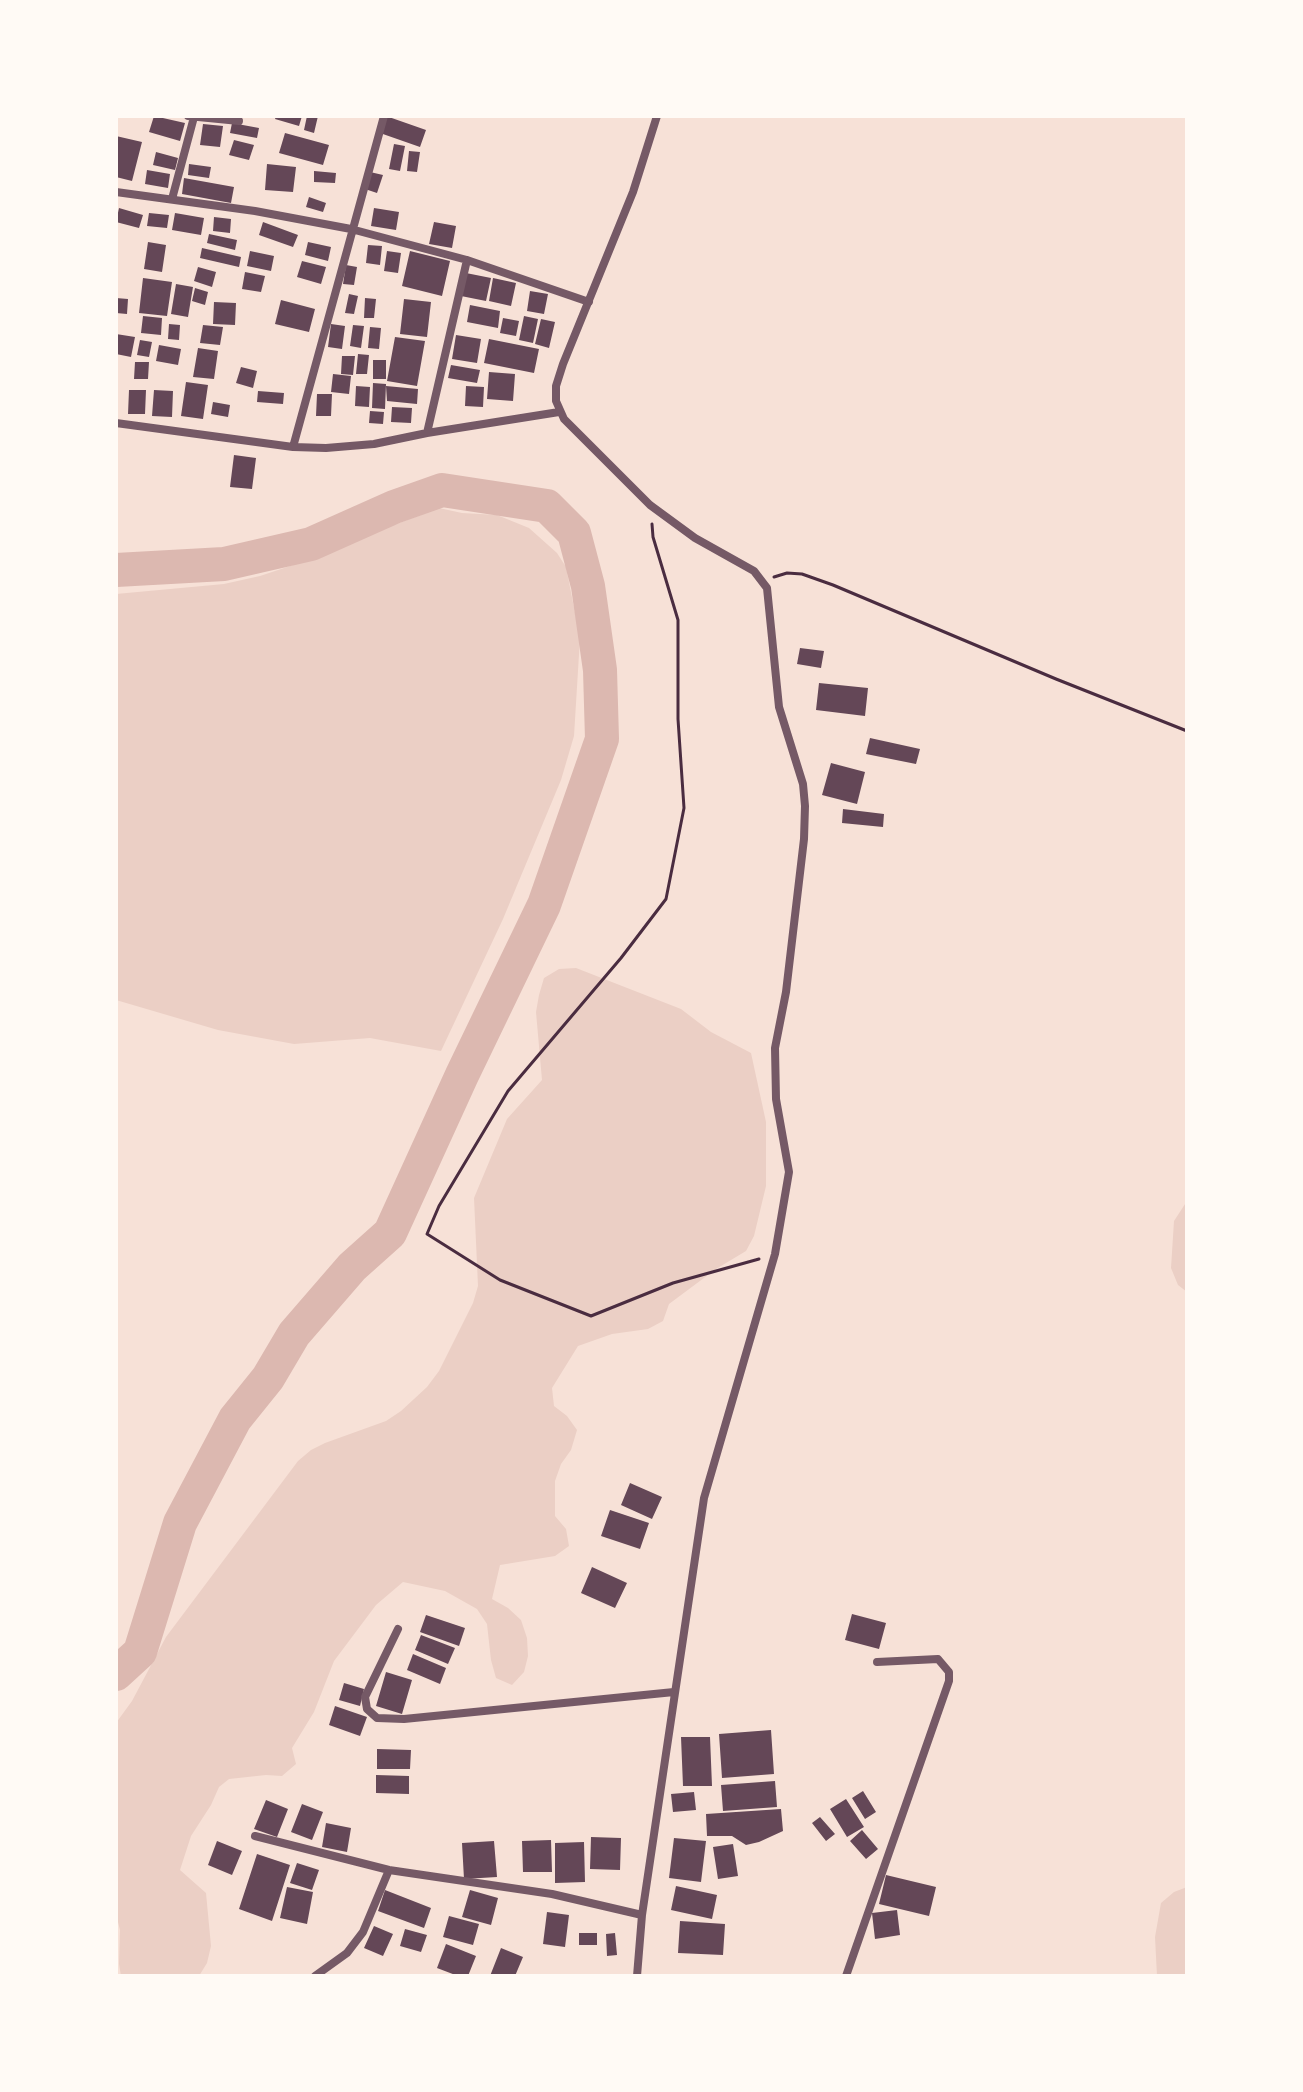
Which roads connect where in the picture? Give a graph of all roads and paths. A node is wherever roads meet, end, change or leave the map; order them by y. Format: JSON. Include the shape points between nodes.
{"nodes":[{"id":1,"x":188,"y":116,"type":"edge"},
{"id":2,"x":384,"y":116,"type":"edge"},
{"id":3,"x":656,"y":116,"type":"edge"},
{"id":4,"x":194,"y":117,"type":"edge"},
{"id":5,"x":239,"y":121,"type":"dead end"},
{"id":6,"x":116,"y":192,"type":"edge"},
{"id":7,"x":172,"y":199,"type":"junction"},
{"id":8,"x":351,"y":229,"type":"junction"},
{"id":9,"x":467,"y":260,"type":"junction"},
{"id":10,"x":589,"y":302,"type":"junction"},
{"id":11,"x":559,"y":412,"type":"junction"},
{"id":12,"x":116,"y":423,"type":"edge"},
{"id":13,"x":427,"y":433,"type":"junction"},
{"id":14,"x":293,"y":447,"type":"junction"},
{"id":15,"x":650,"y":505,"type":"junction"},
{"id":16,"x":762,"y":580,"type":"junction"},
{"id":17,"x":1187,"y":731,"type":"edge"},
{"id":18,"x":775,"y":1254,"type":"junction"},
{"id":19,"x":398,"y":1629,"type":"dead end"},
{"id":20,"x":877,"y":1662,"type":"dead end"},
{"id":21,"x":674,"y":1692,"type":"junction"},
{"id":22,"x":255,"y":1836,"type":"dead end"},
{"id":23,"x":389,"y":1870,"type":"junction"},
{"id":24,"x":642,"y":1915,"type":"junction"},
{"id":25,"x":315,"y":1976,"type":"edge"},
{"id":26,"x":637,"y":1976,"type":"edge"},
{"id":27,"x":846,"y":1976,"type":"edge"}],
"edges":[{"from":1,"to":4,"type":"street"},
{"from":2,"to":8,"type":"street"},
{"from":3,"to":10,"type":"street","via":[[633,192]]},
{"from":4,"to":5,"type":"street"},
{"from":4,"to":7,"type":"street"},
{"from":6,"to":7,"type":"street"},
{"from":7,"to":8,"type":"street"},
{"from":8,"to":9,"type":"street"},
{"from":8,"to":14,"type":"street"},
{"from":9,"to":10,"type":"street"},
{"from":9,"to":13,"type":"street"},
{"from":10,"to":11,"type":"street","via":[[556,386]]},
{"from":11,"to":13,"type":"street"},
{"from":11,"to":15,"type":"street"},
{"from":12,"to":14,"type":"street"},
{"from":13,"to":14,"type":"street","via":[[374,444]]},
{"from":15,"to":16,"type":"street"},
{"from":15,"to":18,"type":"path","via":[[653,537],[678,620],[684,808],[666,899],[508,1091],[427,1234],[500,1280],[591,1316],[673,1283]]},
{"from":16,"to":17,"type":"path","via":[[787,573],[822,581]]},
{"from":16,"to":18,"type":"street","via":[[771,614],[779,707],[805,798],[786,992],[775,1048],[776,1099],[789,1172]]},
{"from":18,"to":21,"type":"street","via":[[704,1498]]},
{"from":19,"to":21,"type":"street","via":[[365,1697],[367,1709],[377,1718]]},
{"from":20,"to":27,"type":"street","via":[[938,1659],[949,1672],[949,1681]]},
{"from":21,"to":24,"type":"street"},
{"from":22,"to":23,"type":"street"},
{"from":23,"to":24,"type":"street","via":[[552,1894]]},
{"from":23,"to":25,"type":"street","via":[[363,1932],[347,1953]]},
{"from":24,"to":26,"type":"street"}]}
